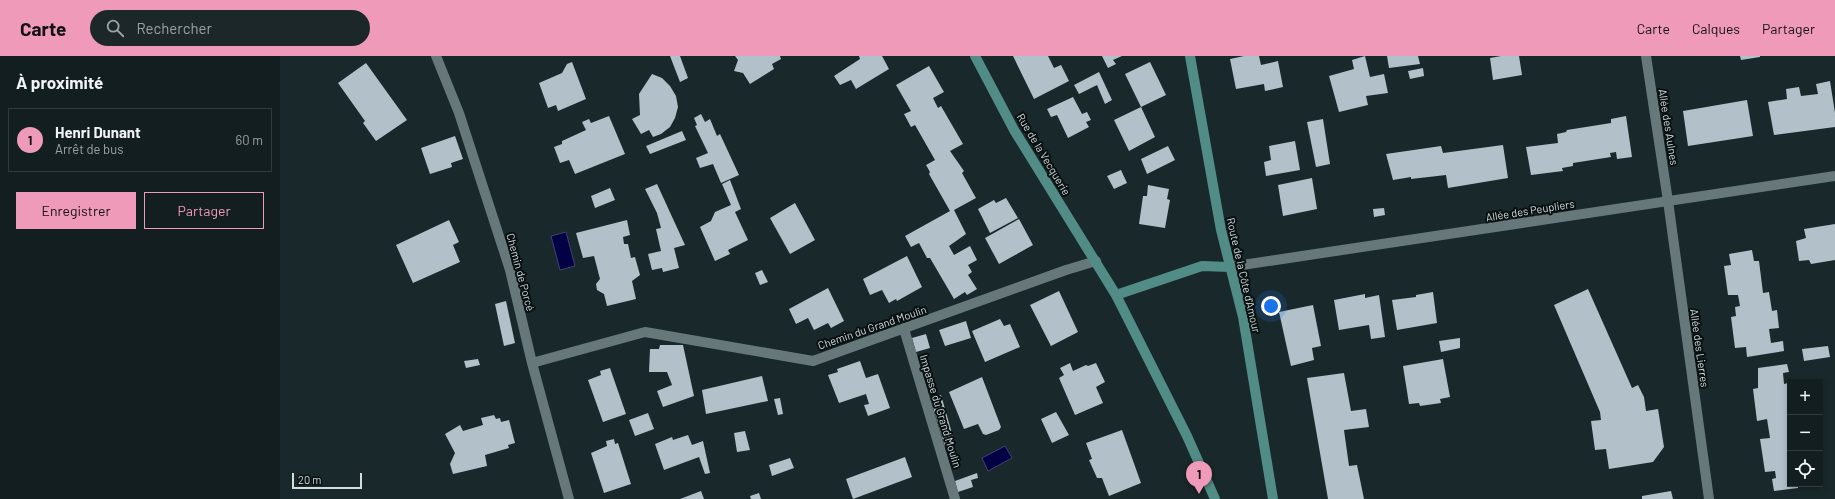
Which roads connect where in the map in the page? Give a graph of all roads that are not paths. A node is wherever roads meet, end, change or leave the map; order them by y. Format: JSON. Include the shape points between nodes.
{"nodes":[{"id":1,"x":436,"y":56,"type":"edge"},
{"id":2,"x":975,"y":56,"type":"edge"},
{"id":3,"x":1190,"y":56,"type":"edge"},
{"id":4,"x":1646,"y":56,"type":"edge"},
{"id":5,"x":1835,"y":176,"type":"edge"},
{"id":6,"x":1668,"y":201,"type":"junction"},
{"id":7,"x":1096,"y":261,"type":"junction"},
{"id":8,"x":1229,"y":267,"type":"junction"},
{"id":9,"x":1116,"y":295,"type":"junction"},
{"id":10,"x":904,"y":329,"type":"junction"},
{"id":11,"x":532,"y":363,"type":"junction"},
{"id":12,"x":569,"y":499,"type":"edge"},
{"id":13,"x":955,"y":499,"type":"edge"},
{"id":14,"x":1214,"y":499,"type":"edge"},
{"id":15,"x":1273,"y":499,"type":"edge"},
{"id":16,"x":1709,"y":499,"type":"edge"}],
"edges":[{"from":1,"to":11,"type":"street","name":"Chemin de Porcé","via":[[459,113],[510,270]]},
{"from":2,"to":7,"type":"main road","name":"Rue de la Vecquerie","via":[[1014,130]]},
{"from":3,"to":8,"type":"main road","name":"Route de la Côte d'Amour","via":[[1220,230]]},
{"from":4,"to":6,"type":"street","name":"Allée des Aulnes"},
{"from":5,"to":6,"type":"street","name":"Allée des Peupliers"},
{"from":6,"to":8,"type":"street","name":"Allée des Peupliers"},
{"from":6,"to":16,"type":"street","name":"Allée des Lierres"},
{"from":7,"to":9,"type":"main road"},
{"from":7,"to":10,"type":"street","name":"Chemin du Grand Moulin"},
{"from":8,"to":9,"type":"main road","via":[[1202,266]]},
{"from":8,"to":15,"type":"main road","name":"Route de la Côte d'Amour","via":[[1243,317]]},
{"from":9,"to":14,"type":"main road","via":[[1187,436]]},
{"from":10,"to":11,"type":"street","name":"Chemin du Grand Moulin","via":[[813,361],[645,332]]},
{"from":10,"to":13,"type":"street","name":"Impasse du Grand Moulin"},
{"from":11,"to":12,"type":"street","name":"Chemin de Porcé"}]}
